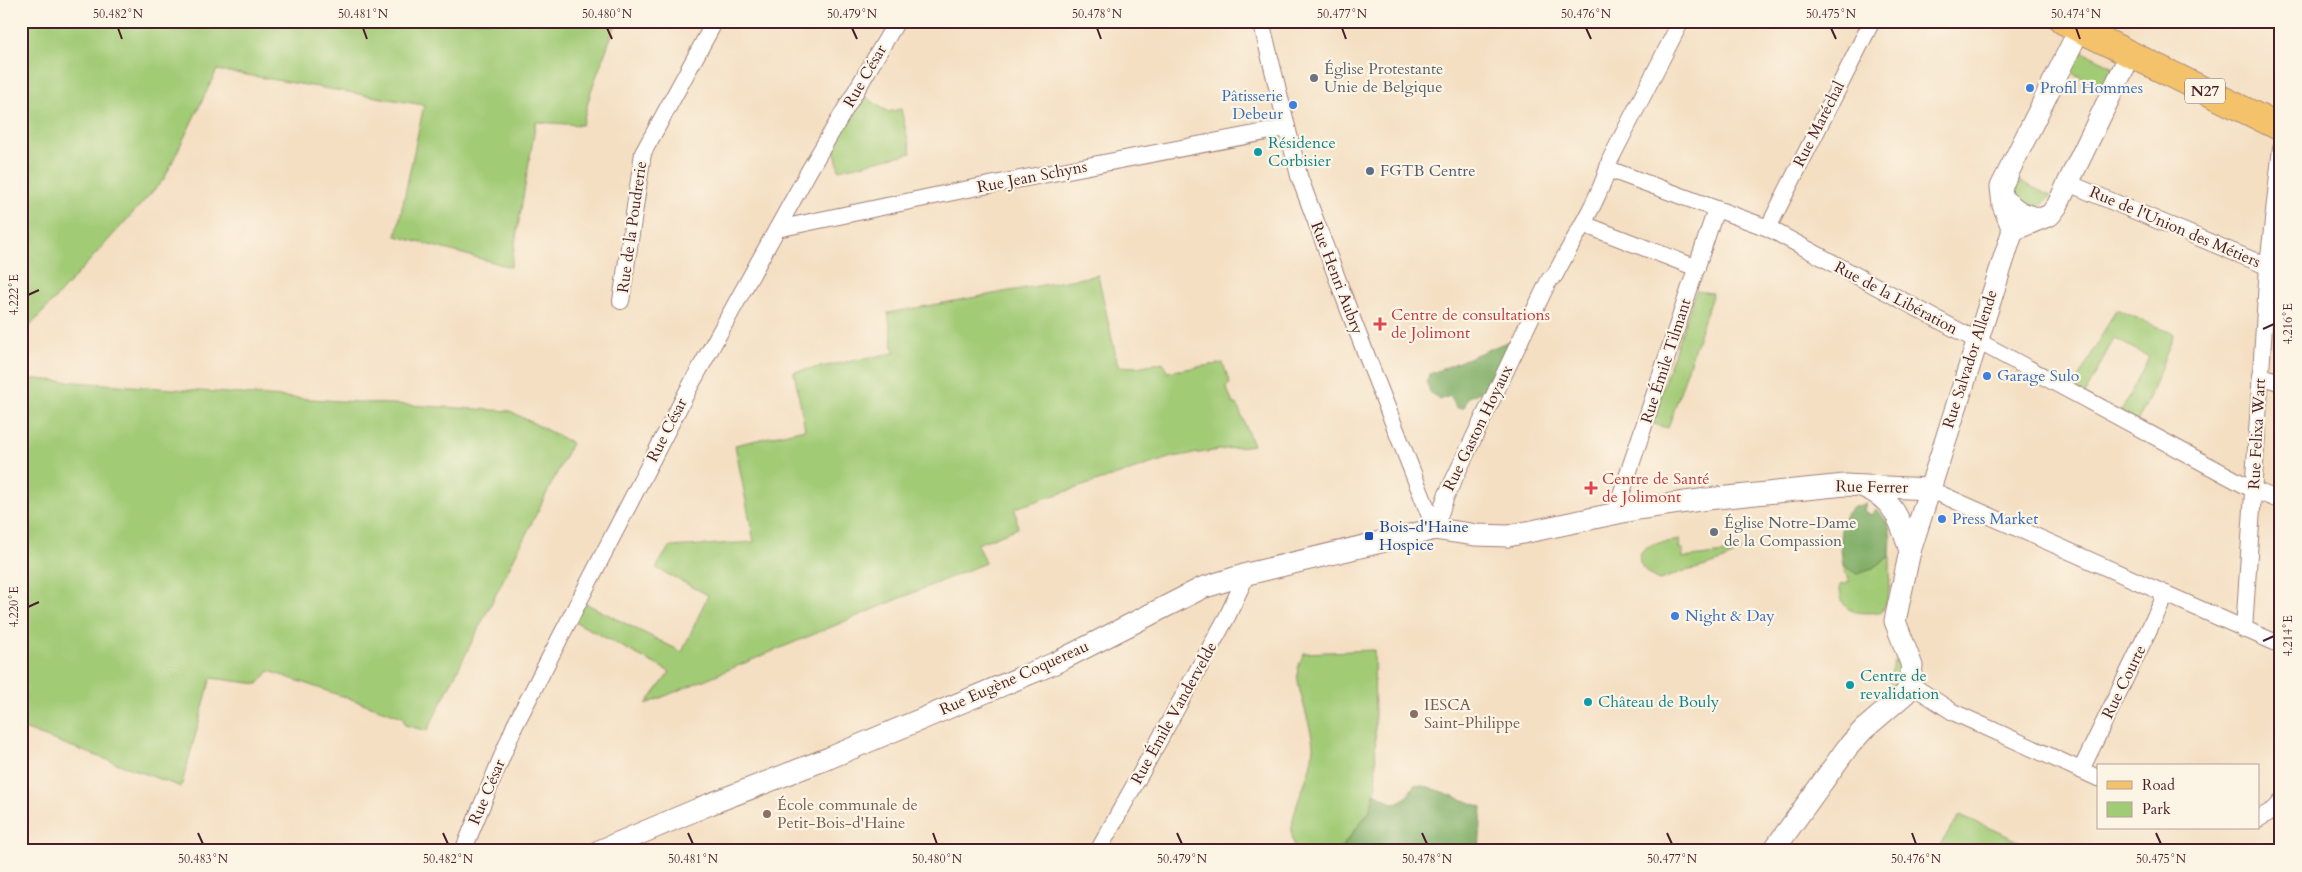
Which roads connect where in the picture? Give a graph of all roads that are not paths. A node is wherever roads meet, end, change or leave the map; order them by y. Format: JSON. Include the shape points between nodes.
{"nodes":[{"id":1,"x":715,"y":21,"type":"edge"},
{"id":2,"x":897,"y":21,"type":"edge"},
{"id":3,"x":1261,"y":21,"type":"edge"},
{"id":4,"x":1681,"y":21,"type":"edge"},
{"id":5,"x":1872,"y":21,"type":"edge"},
{"id":6,"x":2071,"y":25,"type":"edge"},
{"id":7,"x":2130,"y":55,"type":"junction"},
{"id":8,"x":1287,"y":128,"type":"junction"},
{"id":9,"x":2281,"y":128,"type":"edge"},
{"id":10,"x":2281,"y":148,"type":"edge"},
{"id":11,"x":1608,"y":169,"type":"junction"},
{"id":12,"x":2068,"y":183,"type":"junction"},
{"id":13,"x":2001,"y":195,"type":"junction"},
{"id":14,"x":1716,"y":209,"type":"junction"},
{"id":15,"x":2044,"y":218,"type":"junction"},
{"id":16,"x":1583,"y":224,"type":"junction"},
{"id":17,"x":1768,"y":228,"type":"junction"},
{"id":18,"x":777,"y":229,"type":"junction"},
{"id":19,"x":2013,"y":230,"type":"junction"},
{"id":20,"x":1697,"y":268,"type":"junction"},
{"id":21,"x":2274,"y":269,"type":"edge"},
{"id":22,"x":621,"y":301,"type":"dead end"},
{"id":23,"x":1976,"y":341,"type":"junction"},
{"id":24,"x":2260,"y":375,"type":"junction"},
{"id":25,"x":2281,"y":383,"type":"edge"},
{"id":26,"x":1856,"y":484,"type":"junction"},
{"id":27,"x":1929,"y":489,"type":"junction"},
{"id":28,"x":2254,"y":490,"type":"junction"},
{"id":29,"x":2281,"y":501,"type":"edge"},
{"id":30,"x":1615,"y":513,"type":"junction"},
{"id":31,"x":1435,"y":529,"type":"junction"},
{"id":32,"x":1910,"y":551,"type":"junction"},
{"id":33,"x":1247,"y":574,"type":"junction"},
{"id":34,"x":2166,"y":594,"type":"junction"},
{"id":35,"x":2244,"y":630,"type":"junction"},
{"id":36,"x":2281,"y":645,"type":"edge"},
{"id":37,"x":1910,"y":684,"type":"junction"},
{"id":38,"x":2082,"y":770,"type":"junction"},
{"id":39,"x":2097,"y":778,"type":"edge"},
{"id":40,"x":2281,"y":802,"type":"edge"},
{"id":41,"x":2260,"y":818,"type":"edge"},
{"id":42,"x":462,"y":851,"type":"edge"},
{"id":43,"x":600,"y":851,"type":"edge"},
{"id":44,"x":1098,"y":851,"type":"edge"},
{"id":45,"x":1772,"y":851,"type":"edge"}],
"edges":[{"from":1,"to":22,"type":"street","name":"Rue de la Poudrerie","via":[[643,153]]},
{"from":2,"to":18,"type":"street","name":"Rue César"},
{"from":3,"to":8,"type":"street","name":"Rue Henri Aubry"},
{"from":4,"to":11,"type":"street","name":"Rue Gaston Hoyaux"},
{"from":5,"to":17,"type":"street","name":"Rue Maréchal"},
{"from":6,"to":7,"type":"main road","number":"N27"},
{"from":6,"to":13,"type":"street","via":[[2006,174]]},
{"from":7,"to":9,"type":"main road","number":"N27"},
{"from":7,"to":12,"type":"street"},
{"from":8,"to":18,"type":"street","name":"Rue Jean Schyns"},
{"from":8,"to":31,"type":"street","name":"Rue Henri Aubry","via":[[1298,176]]},
{"from":10,"to":21,"type":"street","name":"Rue Felixa Wart"},
{"from":11,"to":14,"type":"street","name":"Rue de la Libération"},
{"from":11,"to":16,"type":"street","name":"Rue Gaston Hoyaux"},
{"from":12,"to":15,"type":"street","via":[[2057,206]]},
{"from":12,"to":21,"type":"street","name":"Rue de l'Union des Métiers"},
{"from":13,"to":15,"type":"street","via":[[2021,210]]},
{"from":13,"to":19,"type":"street"},
{"from":14,"to":17,"type":"street","name":"Rue de la Libération"},
{"from":14,"to":20,"type":"street","name":"Rue Émile Tilmant"},
{"from":15,"to":19,"type":"street"},
{"from":16,"to":20,"type":"street"},
{"from":16,"to":31,"type":"street","name":"Rue Gaston Hoyaux","via":[[1556,275],[1549,280],[1446,496]]},
{"from":17,"to":23,"type":"street","name":"Rue de la Libération"},
{"from":18,"to":42,"type":"street","name":"Rue César","via":[[688,390],[515,725]]},
{"from":19,"to":23,"type":"street","name":"Rue Salvador Allende"},
{"from":20,"to":30,"type":"street","name":"Rue Émile Tilmant"},
{"from":21,"to":24,"type":"street","name":"Rue Felixa Wart"},
{"from":23,"to":27,"type":"street","name":"Rue Salvador Allende"},
{"from":23,"to":28,"type":"street","name":"Rue de la Libération"},
{"from":24,"to":25,"type":"street"},
{"from":24,"to":28,"type":"street","name":"Rue Felixa Wart"},
{"from":26,"to":27,"type":"street","name":"Rue Ferrer"},
{"from":26,"to":30,"type":"street","name":"Rue Ferrer","via":[[1707,499]]},
{"from":26,"to":32,"type":"street","via":[[1885,499],[1899,519]]},
{"from":27,"to":32,"type":"street","name":"Rue Salvador Allende"},
{"from":27,"to":34,"type":"street","name":"Rue Ferrer"},
{"from":28,"to":29,"type":"street","name":"Rue de la Libération"},
{"from":28,"to":35,"type":"street","name":"Rue Felixa Wart"},
{"from":30,"to":31,"type":"street","name":"Rue Ferrer","via":[[1508,536]]},
{"from":31,"to":33,"type":"street","name":"Rue Eugène Coquereau"},
{"from":32,"to":37,"type":"street","name":"Rue Salvador Allende","via":[[1895,621],[1912,666]]},
{"from":33,"to":43,"type":"street","name":"Rue Eugène Coquereau","via":[[1202,588],[1046,666]]},
{"from":33,"to":44,"type":"street","name":"Rue Émile Vandervelde","via":[[1227,617]]},
{"from":34,"to":35,"type":"street","name":"Rue Ferrer"},
{"from":34,"to":38,"type":"street","name":"Rue Courte"},
{"from":35,"to":36,"type":"street","name":"Rue Ferrer"},
{"from":37,"to":38,"type":"street","via":[[1953,712]]},
{"from":37,"to":45,"type":"street","via":[[1900,699],[1847,748]]},
{"from":38,"to":39,"type":"street"},
{"from":40,"to":41,"type":"street"}]}
